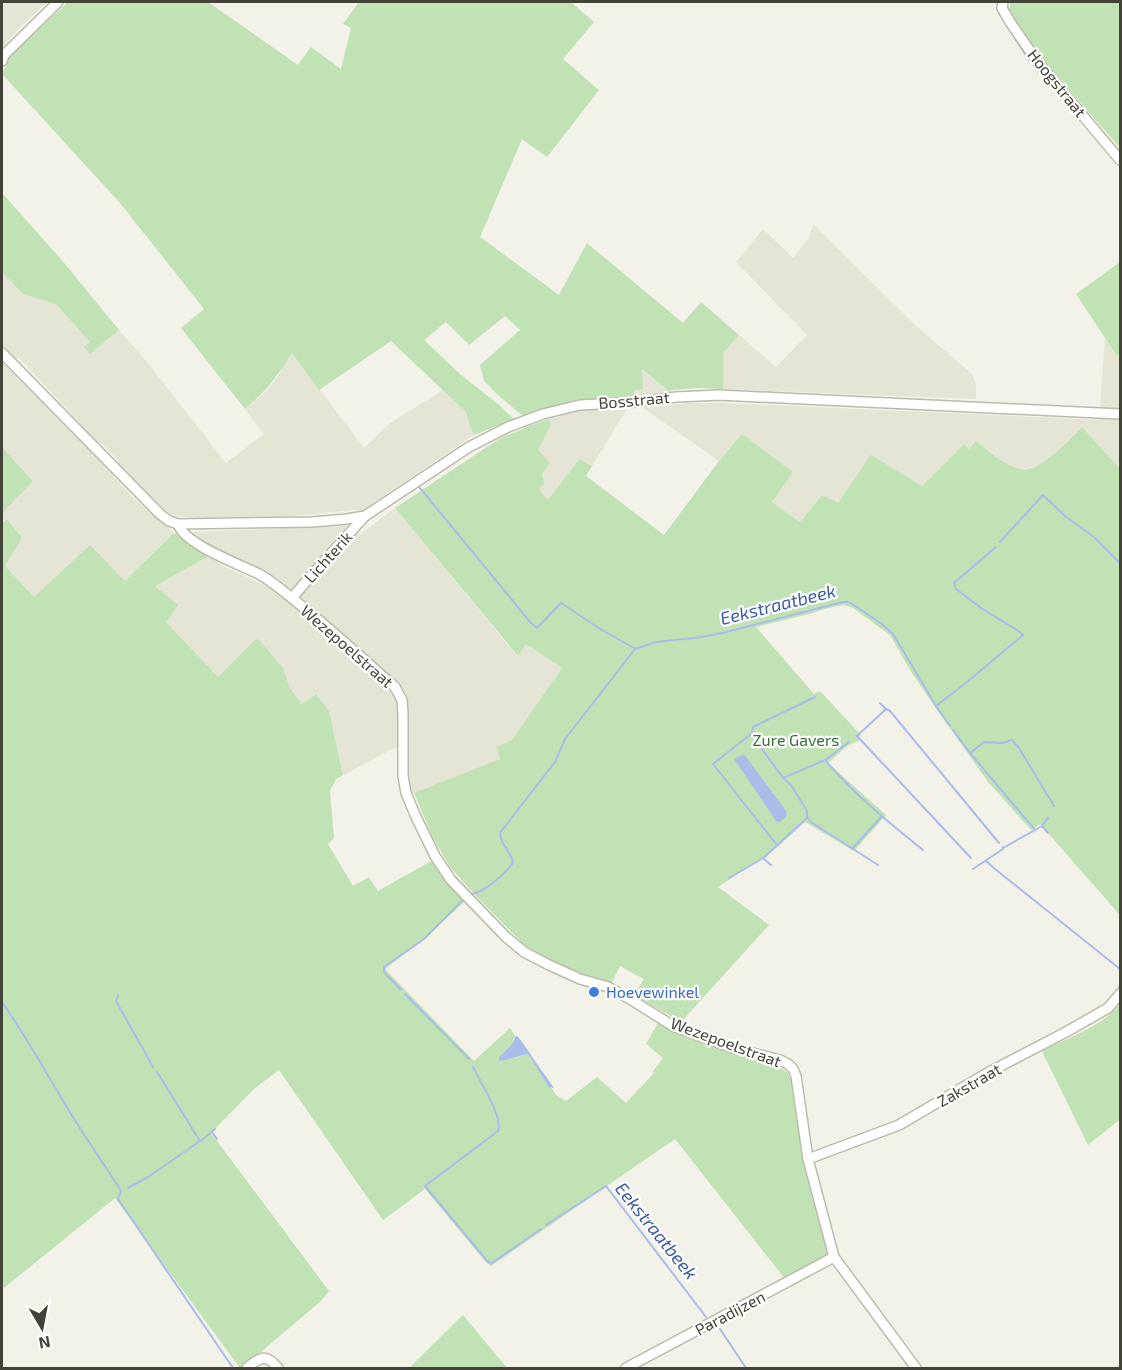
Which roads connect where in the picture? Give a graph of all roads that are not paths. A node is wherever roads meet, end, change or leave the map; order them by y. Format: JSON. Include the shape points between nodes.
{"nodes":[{"id":1,"x":58,"y":2,"type":"edge"},
{"id":2,"x":1003,"y":2,"type":"edge"},
{"id":3,"x":2,"y":61,"type":"edge"},
{"id":4,"x":1120,"y":160,"type":"edge"},
{"id":5,"x":2,"y":353,"type":"edge"},
{"id":6,"x":1120,"y":414,"type":"edge"},
{"id":7,"x":365,"y":516,"type":"junction"},
{"id":8,"x":177,"y":524,"type":"junction"},
{"id":9,"x":292,"y":598,"type":"junction"},
{"id":10,"x":1120,"y":993,"type":"edge"},
{"id":11,"x":808,"y":1159,"type":"junction"},
{"id":12,"x":834,"y":1257,"type":"junction"},
{"id":13,"x":247,"y":1368,"type":"edge"},
{"id":14,"x":278,"y":1368,"type":"edge"},
{"id":15,"x":626,"y":1368,"type":"edge"},
{"id":16,"x":916,"y":1368,"type":"edge"}],
"edges":[{"from":1,"to":3,"type":"street"},
{"from":2,"to":4,"type":"street","name":"Hoogstraat","via":[[1010,22],[1037,61]]},
{"from":5,"to":8,"type":"street","name":"Wezepoelstraat","via":[[160,514]]},
{"from":6,"to":7,"type":"street","name":"Bosstraat","via":[[719,395],[580,405],[508,427],[469,447]]},
{"from":7,"to":8,"type":"street","name":"Bosstraat","via":[[312,522]]},
{"from":7,"to":9,"type":"street","name":"Lichterik"},
{"from":8,"to":9,"type":"street","name":"Wezepoelstraat","via":[[188,537],[260,575]]},
{"from":9,"to":11,"type":"street","name":"Wezepoelstraat","via":[[395,687],[402,700],[406,793],[435,856],[452,880],[524,952],[580,979],[608,987],[673,1026],[788,1064],[796,1076]]},
{"from":10,"to":11,"type":"street","name":"Zakstraat","via":[[1108,1008],[899,1125]]},
{"from":11,"to":12,"type":"street","name":"Wezepoelstraat"},
{"from":12,"to":15,"type":"street","name":"Paradijzen"},
{"from":12,"to":16,"type":"street","name":"Wezepoelstraat"},
{"from":13,"to":14,"type":"street","via":[[267,1358]]}]}
